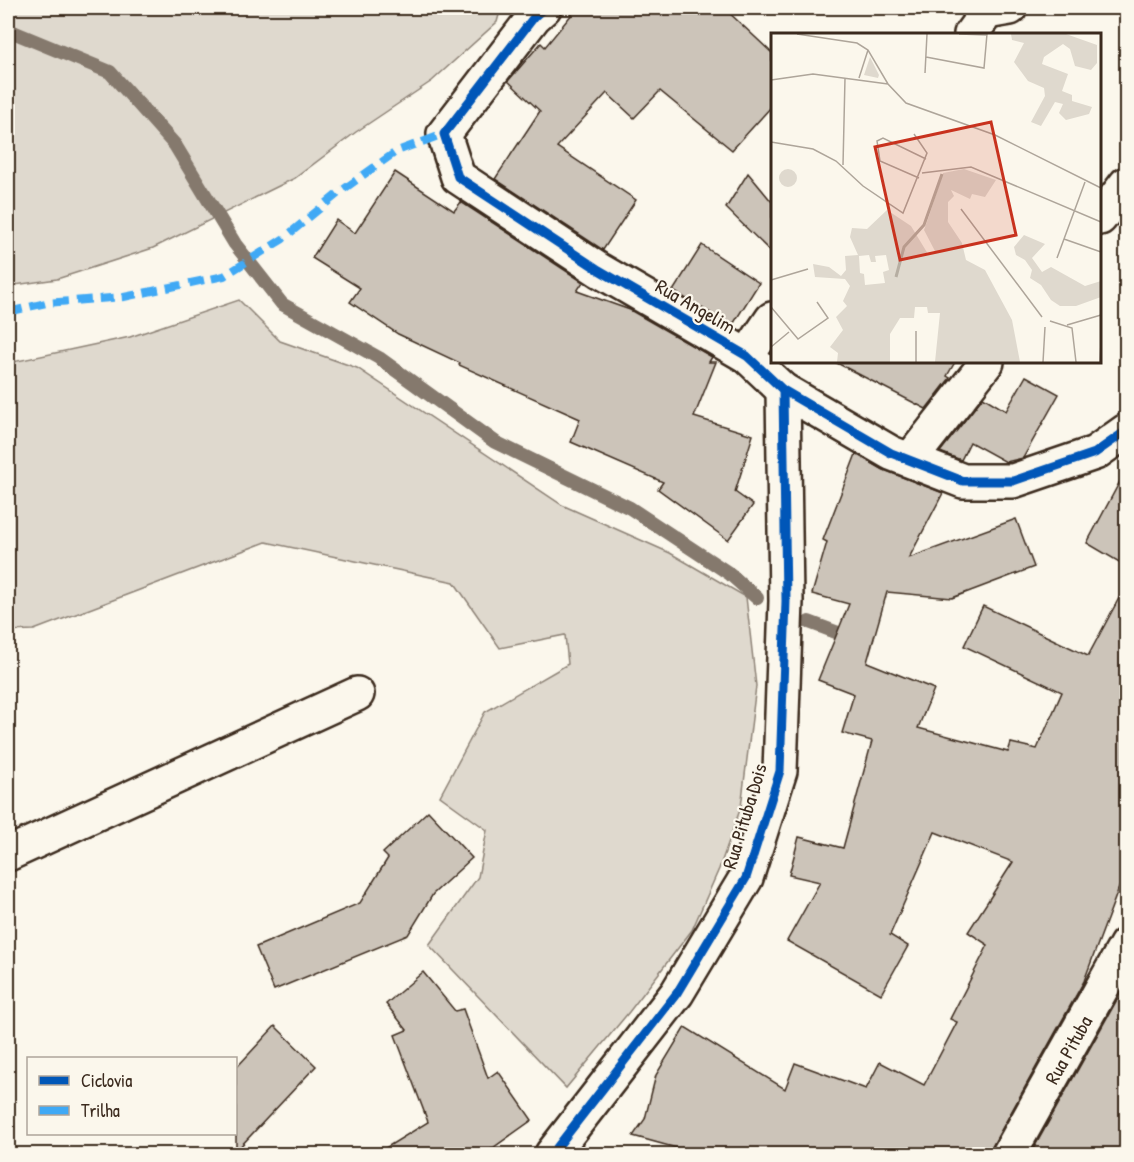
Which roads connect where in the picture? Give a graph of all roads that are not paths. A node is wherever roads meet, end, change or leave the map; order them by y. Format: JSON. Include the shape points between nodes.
{"nodes":[{"id":1,"x":544,"y":8,"type":"edge"},
{"id":2,"x":1010,"y":8,"type":"edge"},
{"id":3,"x":972,"y":33,"type":"edge"},
{"id":4,"x":1126,"y":184,"type":"edge"},
{"id":5,"x":1101,"y":218,"type":"edge"},
{"id":6,"x":771,"y":320,"type":"edge"},
{"id":7,"x":747,"y":356,"type":"junction"},
{"id":8,"x":986,"y":363,"type":"edge"},
{"id":9,"x":783,"y":390,"type":"junction"},
{"id":10,"x":1126,"y":431,"type":"edge"},
{"id":11,"x":910,"y":460,"type":"junction"},
{"id":12,"x":357,"y":694,"type":"dead end"},
{"id":13,"x":8,"y":854,"type":"edge"},
{"id":14,"x":1126,"y":945,"type":"edge"},
{"id":15,"x":552,"y":1155,"type":"edge"},
{"id":16,"x":1008,"y":1155,"type":"edge"}],
"edges":[{"from":1,"to":7,"type":"street","name":"Rua Angelim","via":[[444,134],[458,177],[599,270]]},
{"from":2,"to":3,"type":"street","via":[[987,12]]},
{"from":4,"to":5,"type":"street"},
{"from":6,"to":7,"type":"street"},
{"from":7,"to":9,"type":"street","name":"Rua Angelim"},
{"from":8,"to":11,"type":"street"},
{"from":9,"to":11,"type":"street","name":"Rua Angelim","via":[[891,453]]},
{"from":9,"to":15,"type":"street","name":"Rua Pituba Dois","via":[[786,601],[780,771],[746,878],[677,993]]},
{"from":10,"to":11,"type":"street","name":"Rua Angelim","via":[[1095,453],[1013,481],[963,481]]},
{"from":12,"to":13,"type":"street"},
{"from":14,"to":16,"type":"street","name":"Rua Pituba"}]}
